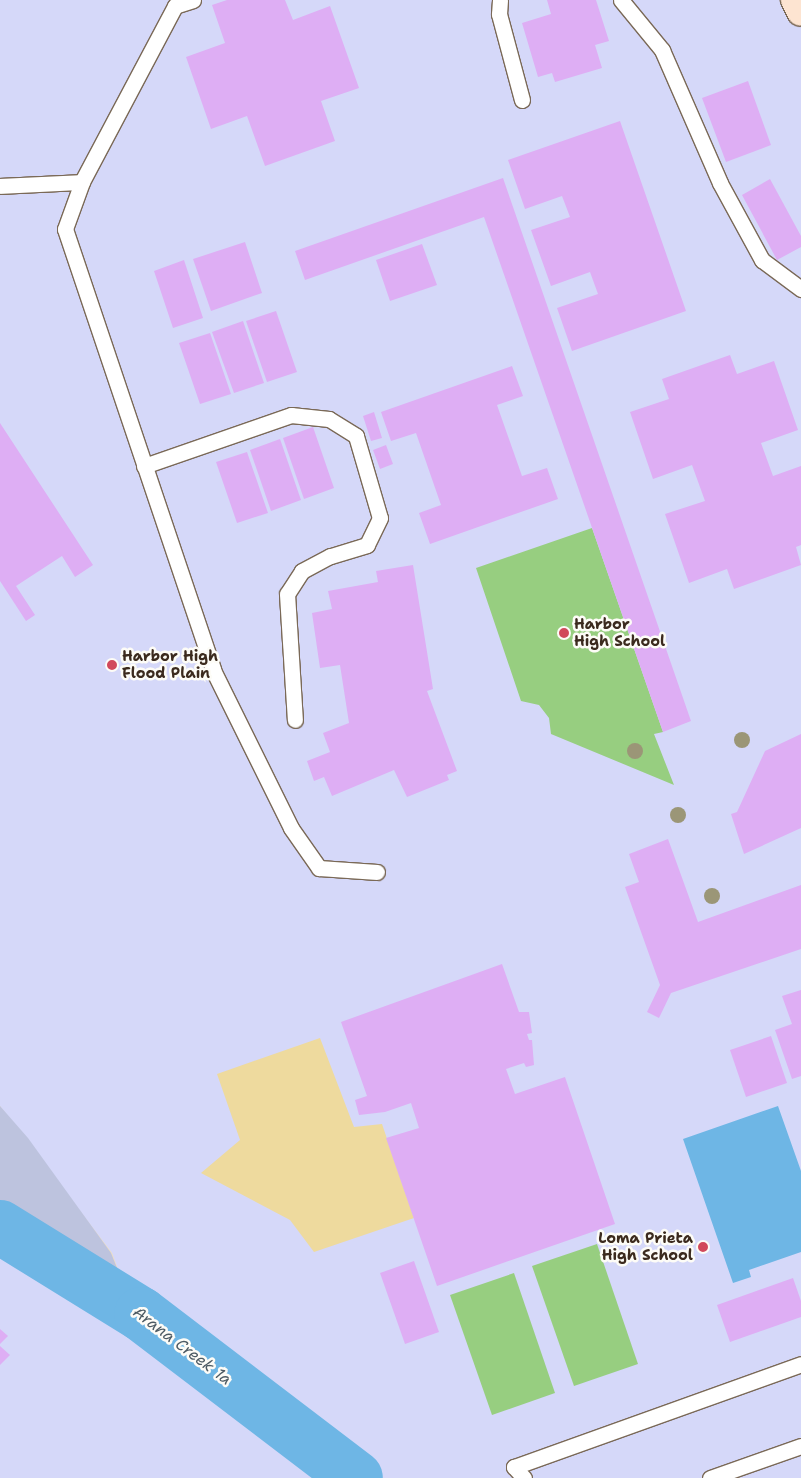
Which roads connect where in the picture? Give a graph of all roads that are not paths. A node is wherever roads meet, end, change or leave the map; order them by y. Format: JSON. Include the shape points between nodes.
{"nodes":[{"id":1,"x":193,"y":0,"type":"edge"},
{"id":2,"x":500,"y":0,"type":"edge"},
{"id":3,"x":621,"y":0,"type":"edge"},
{"id":4,"x":795,"y":0,"type":"edge"},
{"id":5,"x":801,"y":12,"type":"edge"},
{"id":6,"x":522,"y":100,"type":"dead end"},
{"id":7,"x":82,"y":182,"type":"junction"},
{"id":8,"x":0,"y":186,"type":"edge"},
{"id":9,"x":801,"y":289,"type":"edge"},
{"id":10,"x":144,"y":466,"type":"junction"},
{"id":11,"x":295,"y":720,"type":"dead end"},
{"id":12,"x":377,"y":872,"type":"dead end"},
{"id":13,"x":801,"y":1364,"type":"edge"},
{"id":14,"x":801,"y":1446,"type":"edge"},
{"id":15,"x":524,"y":1478,"type":"edge"},
{"id":16,"x":710,"y":1478,"type":"edge"}],
"edges":[{"from":1,"to":7,"type":"lane","via":[[175,6]]},
{"from":2,"to":6,"type":"lane","via":[[499,14]]},
{"from":3,"to":9,"type":"lane","via":[[662,50],[720,183],[762,260]]},
{"from":4,"to":5,"type":"street"},
{"from":7,"to":8,"type":"lane"},
{"from":7,"to":10,"type":"lane","via":[[65,229]]},
{"from":10,"to":11,"type":"lane","via":[[291,415],[329,419],[356,436],[380,518],[367,545],[330,556],[302,571],[287,594]]},
{"from":10,"to":12,"type":"lane","via":[[213,670],[291,828],[319,868]]},
{"from":13,"to":15,"type":"lane","via":[[514,1467]]},
{"from":14,"to":16,"type":"lane"}]}
